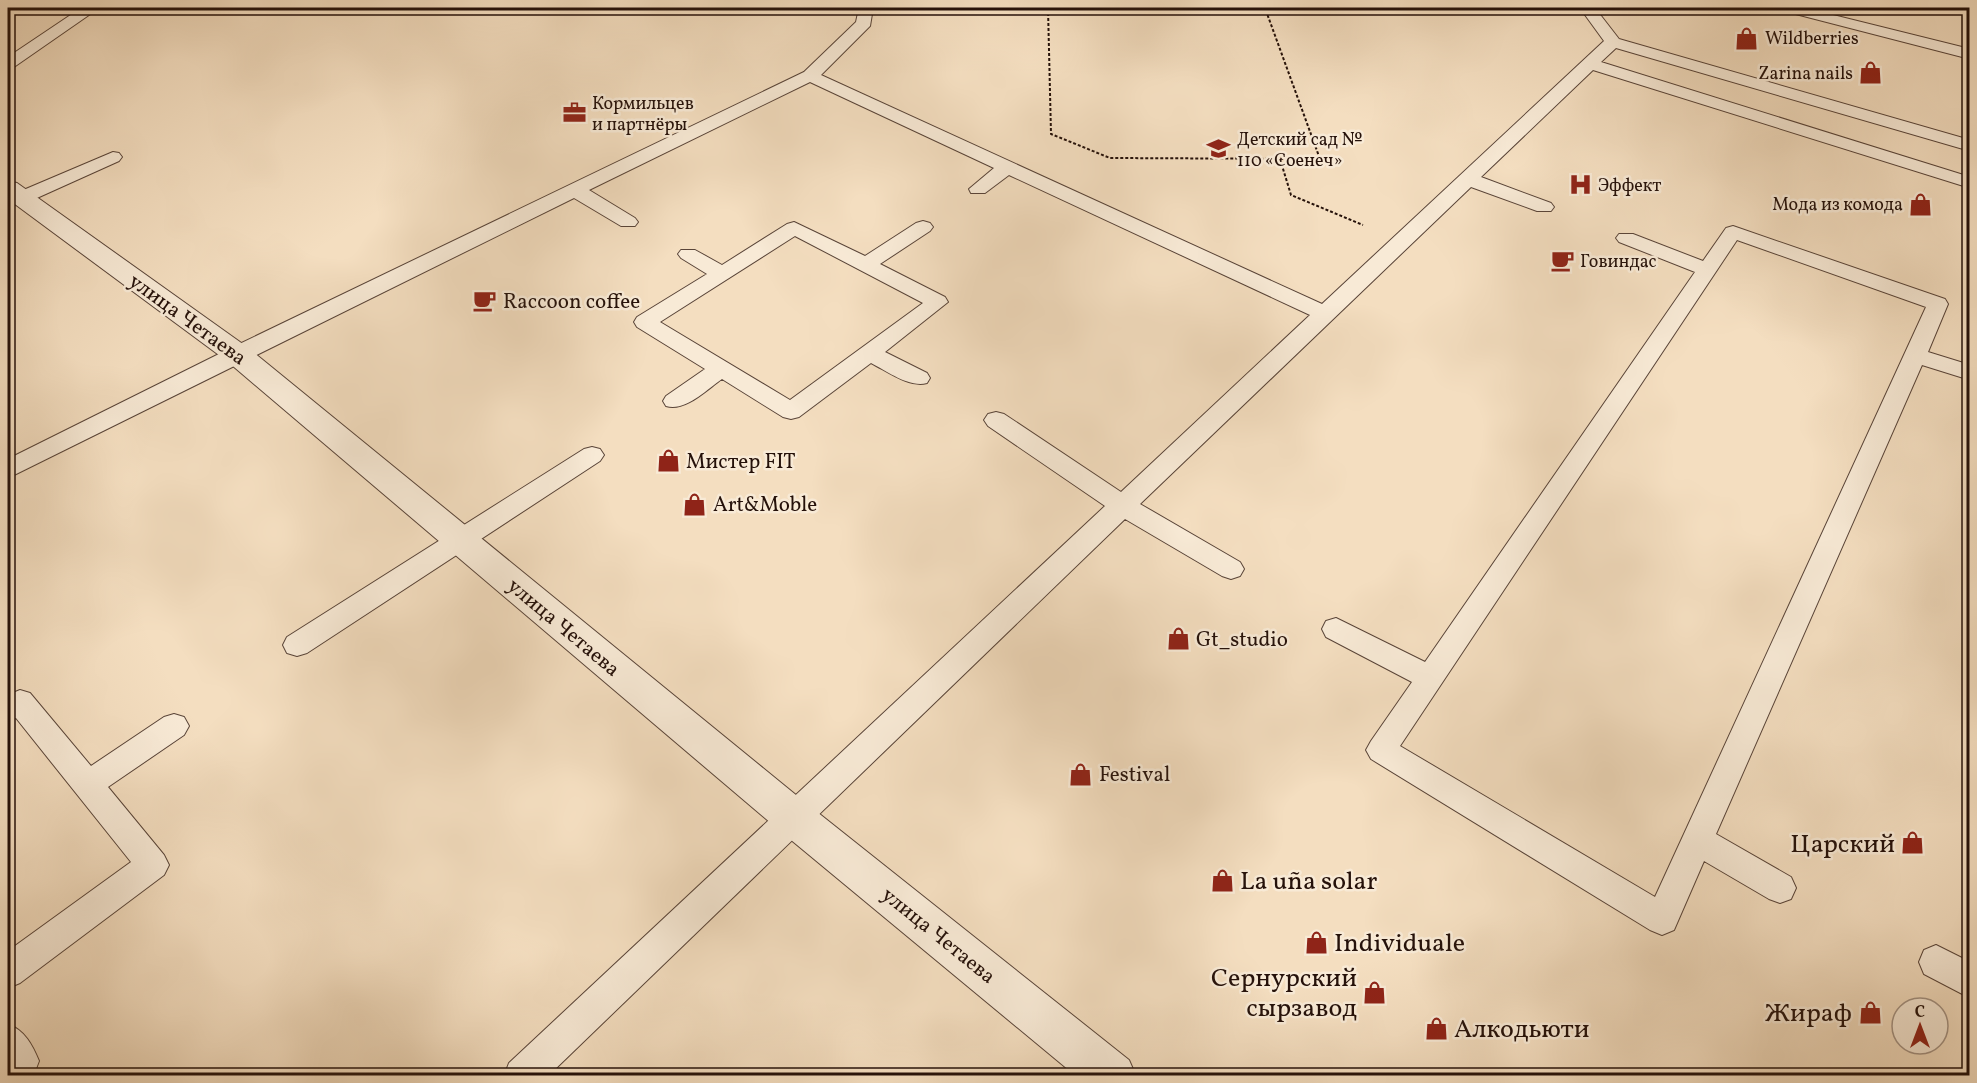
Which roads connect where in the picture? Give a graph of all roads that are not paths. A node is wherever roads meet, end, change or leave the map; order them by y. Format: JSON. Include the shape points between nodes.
{"nodes":[{"id":1,"x":90,"y":8,"type":"edge"},
{"id":2,"x":866,"y":8,"type":"edge"},
{"id":3,"x":1587,"y":8,"type":"edge"},
{"id":4,"x":1789,"y":8,"type":"edge"},
{"id":5,"x":1613,"y":42,"type":"junction"},
{"id":6,"x":1970,"y":54,"type":"edge"},
{"id":7,"x":8,"y":64,"type":"edge"},
{"id":8,"x":1590,"y":64,"type":"junction"},
{"id":9,"x":810,"y":76,"type":"junction"},
{"id":10,"x":1970,"y":146,"type":"edge"},
{"id":11,"x":113,"y":157,"type":"dead end"},
{"id":12,"x":1008,"y":167,"type":"junction"},
{"id":13,"x":1468,"y":178,"type":"junction"},
{"id":14,"x":1970,"y":183,"type":"edge"},
{"id":15,"x":978,"y":189,"type":"dead end"},
{"id":16,"x":575,"y":190,"type":"junction"},
{"id":17,"x":14,"y":193,"type":"edge"},
{"id":18,"x":1544,"y":207,"type":"dead end"},
{"id":19,"x":627,"y":222,"type":"dead end"},
{"id":20,"x":923,"y":226,"type":"dead end"},
{"id":21,"x":1626,"y":238,"type":"dead end"},
{"id":22,"x":688,"y":254,"type":"dead end"},
{"id":23,"x":865,"y":265,"type":"junction"},
{"id":24,"x":1707,"y":270,"type":"junction"},
{"id":25,"x":723,"y":274,"type":"junction"},
{"id":26,"x":1325,"y":314,"type":"junction"},
{"id":27,"x":870,"y":353,"type":"junction"},
{"id":28,"x":237,"y":354,"type":"junction"},
{"id":29,"x":1915,"y":355,"type":"junction"},
{"id":30,"x":722,"y":368,"type":"junction"},
{"id":31,"x":1970,"y":373,"type":"edge"},
{"id":32,"x":919,"y":378,"type":"dead end"},
{"id":33,"x":674,"y":401,"type":"dead end"},
{"id":34,"x":996,"y":420,"type":"dead end"},
{"id":35,"x":592,"y":455,"type":"dead end"},
{"id":36,"x":8,"y":469,"type":"edge"},
{"id":37,"x":1122,"y":506,"type":"junction"},
{"id":38,"x":461,"y":541,"type":"junction"},
{"id":39,"x":1231,"y":569,"type":"dead end"},
{"id":40,"x":1336,"y":629,"type":"dead end"},
{"id":41,"x":297,"y":645,"type":"dead end"},
{"id":42,"x":1430,"y":678,"type":"junction"},
{"id":43,"x":8,"y":709,"type":"edge"},
{"id":44,"x":174,"y":726,"type":"dead end"},
{"id":45,"x":87,"y":785,"type":"junction"},
{"id":46,"x":793,"y":817,"type":"junction"},
{"id":47,"x":1698,"y":841,"type":"junction"},
{"id":48,"x":1779,"y":888,"type":"dead end"},
{"id":49,"x":1936,"y":962,"type":"dead end"},
{"id":50,"x":8,"y":971,"type":"edge"},
{"id":51,"x":1970,"y":981,"type":"edge"},
{"id":52,"x":522,"y":1076,"type":"edge"},
{"id":53,"x":1113,"y":1076,"type":"edge"}],
"edges":[{"from":1,"to":7,"type":"lane"},
{"from":2,"to":9,"type":"lane","via":[[864,23]]},
{"from":3,"to":5,"type":"lane"},
{"from":4,"to":6,"type":"lane"},
{"from":5,"to":8,"type":"lane"},
{"from":5,"to":10,"type":"lane"},
{"from":8,"to":13,"type":"lane"},
{"from":8,"to":14,"type":"lane"},
{"from":9,"to":12,"type":"lane"},
{"from":9,"to":16,"type":"lane"},
{"from":11,"to":17,"type":"lane"},
{"from":12,"to":15,"type":"lane"},
{"from":12,"to":26,"type":"lane"},
{"from":13,"to":18,"type":"lane"},
{"from":13,"to":26,"type":"lane"},
{"from":16,"to":19,"type":"lane"},
{"from":16,"to":28,"type":"lane"},
{"from":17,"to":28,"type":"street","name":"улица Четаева"},
{"from":20,"to":23,"type":"lane"},
{"from":21,"to":24,"type":"lane"},
{"from":22,"to":25,"type":"lane"},
{"from":23,"to":25,"type":"lane","via":[[795,228]]},
{"from":23,"to":27,"type":"lane","via":[[938,302]]},
{"from":24,"to":29,"type":"lane","via":[[1733,232],[1938,304]]},
{"from":24,"to":42,"type":"lane"},
{"from":25,"to":30,"type":"lane","via":[[645,322]]},
{"from":26,"to":37,"type":"lane"},
{"from":27,"to":30,"type":"lane","via":[[791,411]]},
{"from":27,"to":32,"type":"lane"},
{"from":28,"to":36,"type":"lane"},
{"from":28,"to":38,"type":"street","name":"улица Четаева"},
{"from":29,"to":31,"type":"lane"},
{"from":29,"to":47,"type":"lane"},
{"from":30,"to":33,"type":"lane"},
{"from":34,"to":37,"type":"lane"},
{"from":35,"to":38,"type":"lane"},
{"from":37,"to":39,"type":"lane"},
{"from":37,"to":46,"type":"lane"},
{"from":38,"to":41,"type":"lane"},
{"from":38,"to":46,"type":"street","name":"улица Четаева"},
{"from":40,"to":42,"type":"lane"},
{"from":42,"to":47,"type":"lane","via":[[1381,750],[1662,919]]},
{"from":43,"to":45,"type":"lane","via":[[20,702]]},
{"from":44,"to":45,"type":"lane"},
{"from":45,"to":50,"type":"lane","via":[[153,865]]},
{"from":46,"to":52,"type":"lane"},
{"from":46,"to":53,"type":"street","name":"улица Четаева"},
{"from":47,"to":48,"type":"lane"},
{"from":49,"to":51,"type":"lane"}]}
